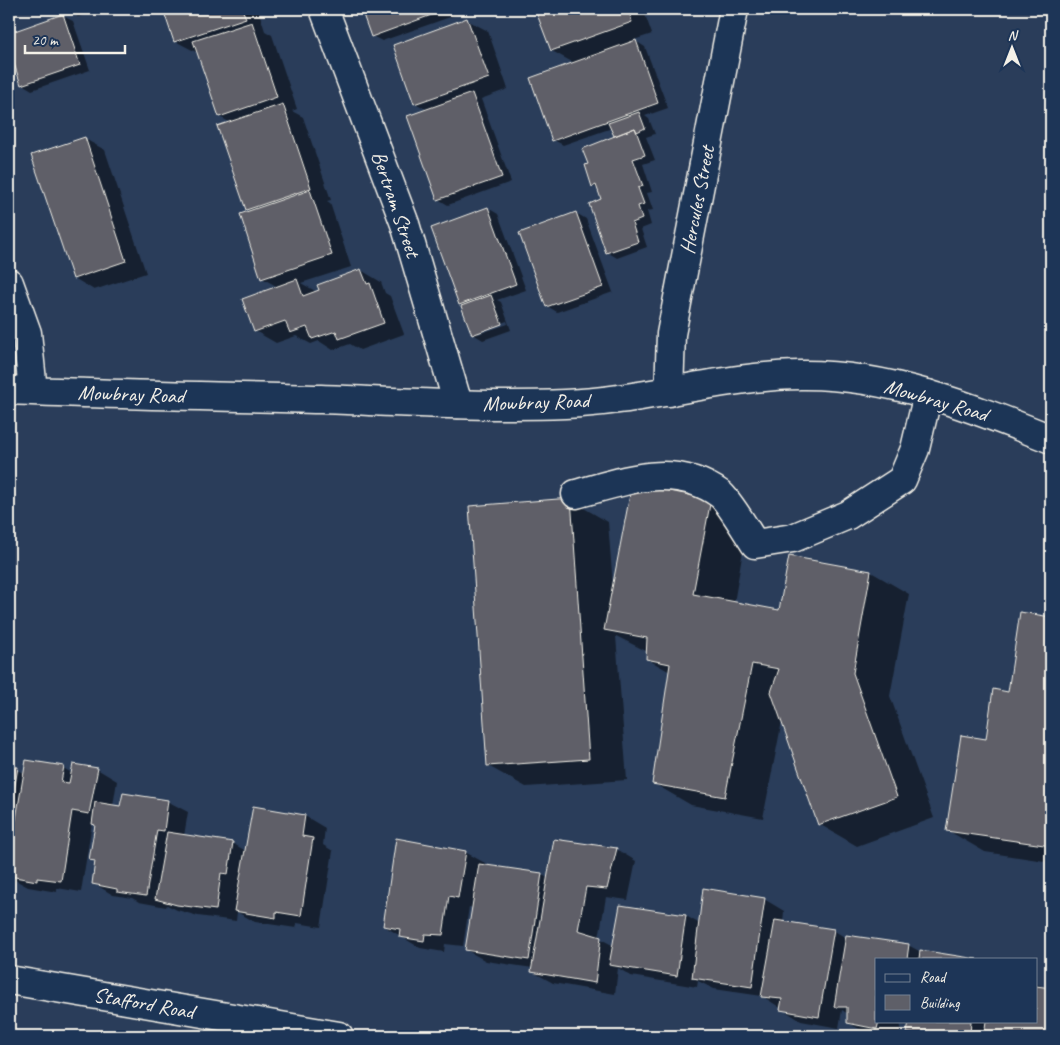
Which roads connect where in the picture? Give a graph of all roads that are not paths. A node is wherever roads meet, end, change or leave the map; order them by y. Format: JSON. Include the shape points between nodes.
{"nodes":[{"id":1,"x":324,"y":9,"type":"edge"},
{"id":2,"x":734,"y":9,"type":"edge"},
{"id":3,"x":9,"y":283,"type":"edge"},
{"id":4,"x":21,"y":390,"type":"edge"},
{"id":5,"x":668,"y":392,"type":"junction"},
{"id":6,"x":928,"y":394,"type":"junction"},
{"id":7,"x":458,"y":404,"type":"junction"},
{"id":8,"x":1051,"y":439,"type":"edge"},
{"id":9,"x":576,"y":494,"type":"dead end"},
{"id":10,"x":9,"y":980,"type":"edge"},
{"id":11,"x":339,"y":1036,"type":"edge"}],
"edges":[{"from":1,"to":7,"type":"main road","name":"Bertram Street","via":[[406,224]]},
{"from":2,"to":5,"type":"main road","name":"Hercules Street","via":[[671,334]]},
{"from":3,"to":4,"type":"main road","via":[[27,333]]},
{"from":4,"to":7,"type":"main road","name":"Mowbray Road"},
{"from":5,"to":6,"type":"main road","name":"Mowbray Road","via":[[800,375],[844,377]]},
{"from":5,"to":7,"type":"main road","name":"Mowbray Road","via":[[566,404]]},
{"from":6,"to":8,"type":"main road","name":"Mowbray Road"},
{"from":6,"to":9,"type":"main road","via":[[915,449],[902,480],[848,515],[793,538],[755,544],[721,494],[684,477],[643,476]]},
{"from":10,"to":11,"type":"main road","name":"Stafford Road"}]}
